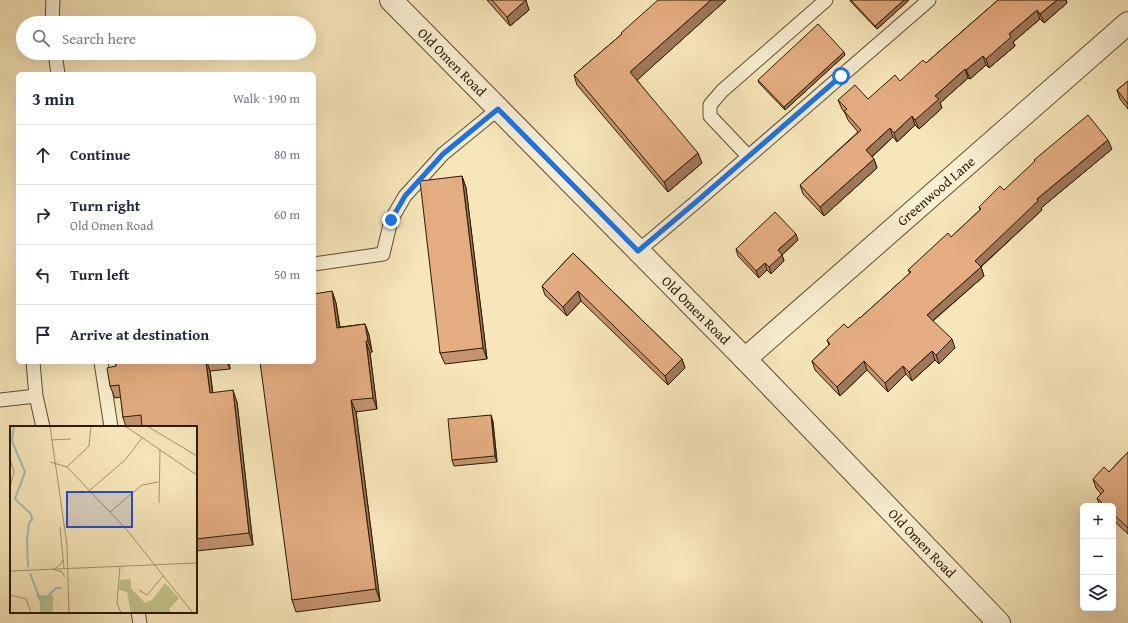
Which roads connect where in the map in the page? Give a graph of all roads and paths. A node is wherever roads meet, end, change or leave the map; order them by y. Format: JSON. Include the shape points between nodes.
{"nodes":[{"id":1,"x":53,"y":0,"type":"edge"},
{"id":2,"x":391,"y":0,"type":"edge"},
{"id":3,"x":826,"y":0,"type":"edge"},
{"id":4,"x":929,"y":0,"type":"edge"},
{"id":5,"x":52,"y":16,"type":"edge"},
{"id":6,"x":1128,"y":22,"type":"edge"},
{"id":7,"x":56,"y":60,"type":"edge"},
{"id":8,"x":58,"y":72,"type":"edge"},
{"id":9,"x":498,"y":109,"type":"junction"},
{"id":10,"x":748,"y":156,"type":"junction"},
{"id":11,"x":638,"y":251,"type":"junction"},
{"id":12,"x":316,"y":264,"type":"edge"},
{"id":13,"x":745,"y":359,"type":"junction"},
{"id":14,"x":33,"y":364,"type":"edge"},
{"id":15,"x":101,"y":364,"type":"edge"},
{"id":16,"x":36,"y":396,"type":"junction"},
{"id":17,"x":0,"y":400,"type":"edge"},
{"id":18,"x":43,"y":426,"type":"edge"},
{"id":19,"x":111,"y":426,"type":"edge"},
{"id":20,"x":138,"y":613,"type":"edge"},
{"id":21,"x":140,"y":623,"type":"edge"},
{"id":22,"x":999,"y":623,"type":"edge"}],
"edges":[{"from":1,"to":5,"type":"lane"},
{"from":2,"to":9,"type":"street","name":"Old Omen Road"},
{"from":3,"to":10,"type":"lane","via":[[722,91],[710,105],[710,116]]},
{"from":4,"to":10,"type":"lane"},
{"from":6,"to":13,"type":"street","name":"Greenwood Lane"},
{"from":7,"to":8,"type":"lane"},
{"from":9,"to":11,"type":"street","name":"Old Omen Road"},
{"from":9,"to":12,"type":"lane","via":[[443,154],[405,196],[391,220],[383,254]]},
{"from":10,"to":11,"type":"lane"},
{"from":11,"to":13,"type":"street","name":"Old Omen Road"},
{"from":13,"to":22,"type":"street","name":"Old Omen Road"},
{"from":14,"to":16,"type":"lane"},
{"from":15,"to":19,"type":"lane"},
{"from":16,"to":17,"type":"lane"},
{"from":16,"to":18,"type":"lane"},
{"from":20,"to":21,"type":"lane"}]}
